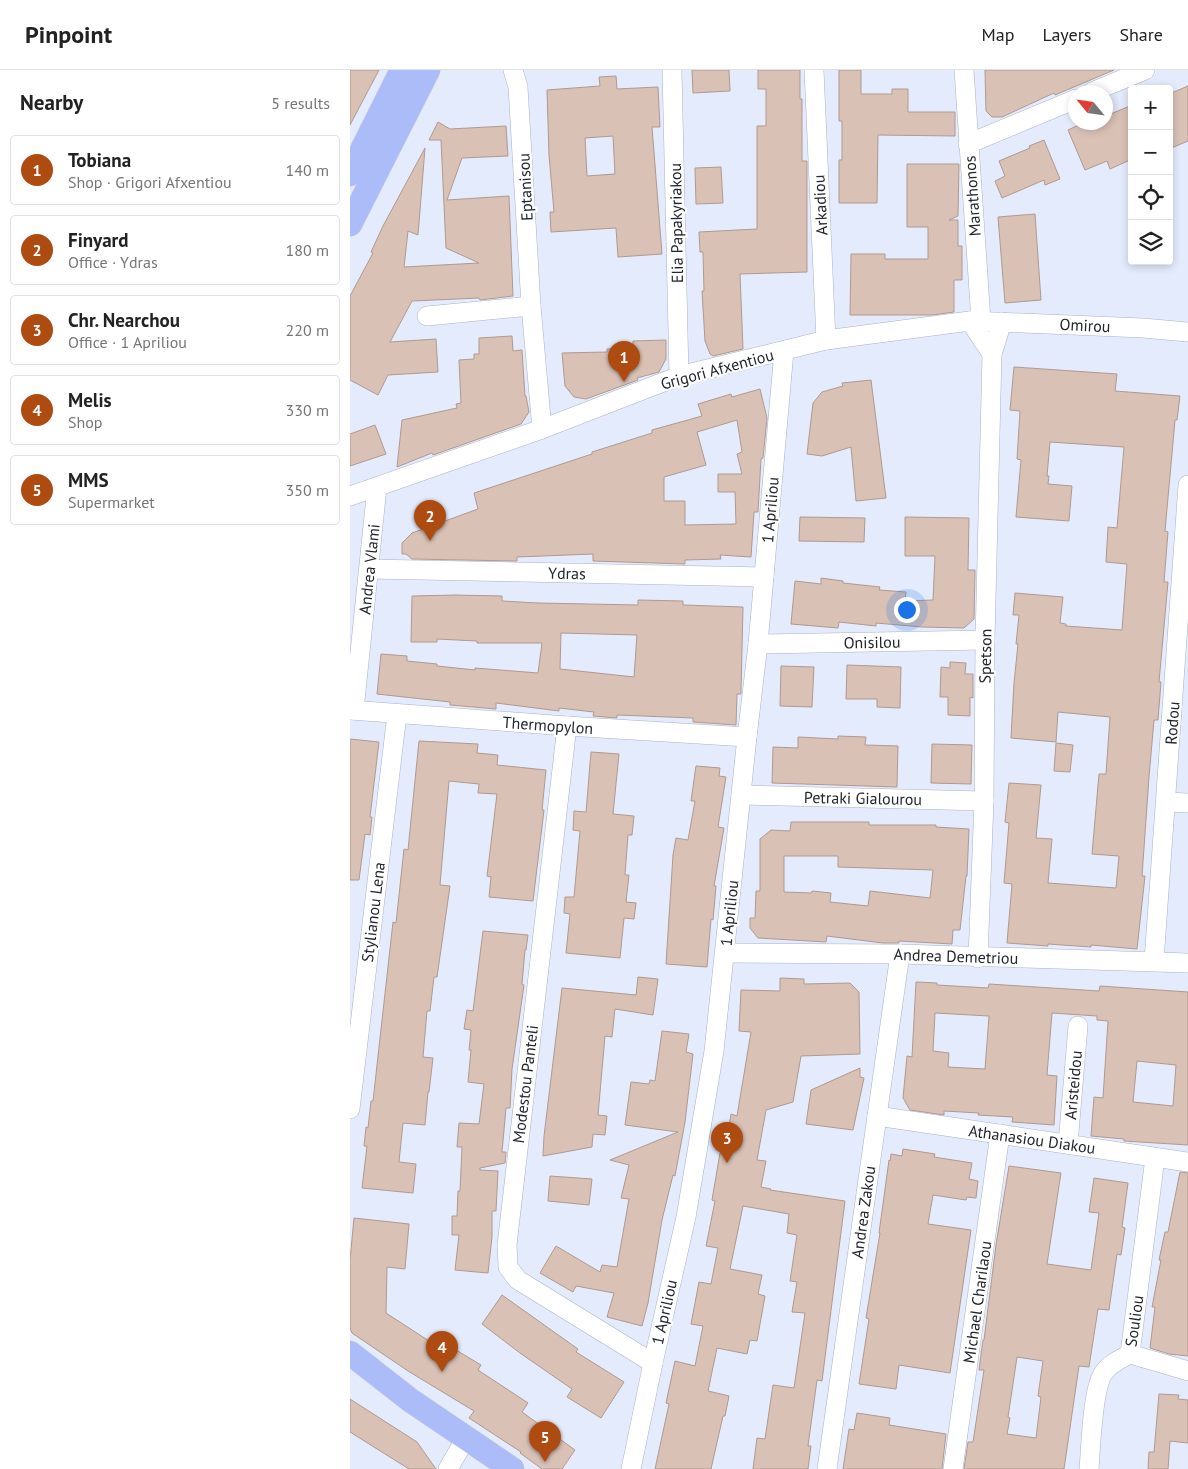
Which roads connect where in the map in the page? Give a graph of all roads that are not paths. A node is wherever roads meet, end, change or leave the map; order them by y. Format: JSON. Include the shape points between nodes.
{"nodes":[{"id":1,"x":402,"y":70,"type":"edge"},
{"id":2,"x":428,"y":70,"type":"edge"},
{"id":3,"x":513,"y":70,"type":"edge"},
{"id":4,"x":672,"y":70,"type":"edge"},
{"id":5,"x":814,"y":70,"type":"edge"},
{"id":6,"x":964,"y":70,"type":"edge"},
{"id":7,"x":1145,"y":70,"type":"edge"},
{"id":8,"x":1109,"y":85,"type":"edge"},
{"id":9,"x":1068,"y":102,"type":"edge"},
{"id":10,"x":968,"y":144,"type":"junction"},
{"id":11,"x":350,"y":174,"type":"edge"},
{"id":12,"x":350,"y":224,"type":"edge"},
{"id":13,"x":531,"y":306,"type":"junction"},
{"id":14,"x":428,"y":316,"type":"dead end"},
{"id":15,"x":976,"y":321,"type":"junction"},
{"id":16,"x":1002,"y":322,"type":"junction"},
{"id":17,"x":1188,"y":332,"type":"edge"},
{"id":18,"x":826,"y":340,"type":"junction"},
{"id":19,"x":784,"y":350,"type":"junction"},
{"id":20,"x":992,"y":354,"type":"junction"},
{"id":21,"x":680,"y":376,"type":"junction"},
{"id":22,"x":542,"y":429,"type":"junction"},
{"id":23,"x":1188,"y":485,"type":"edge"},
{"id":24,"x":377,"y":487,"type":"junction"},
{"id":25,"x":350,"y":496,"type":"edge"},
{"id":26,"x":369,"y":569,"type":"junction"},
{"id":27,"x":764,"y":577,"type":"junction"},
{"id":28,"x":985,"y":640,"type":"junction"},
{"id":29,"x":758,"y":644,"type":"junction"},
{"id":30,"x":352,"y":710,"type":"edge"},
{"id":31,"x":397,"y":714,"type":"junction"},
{"id":32,"x":567,"y":726,"type":"junction"},
{"id":33,"x":747,"y":737,"type":"junction"},
{"id":34,"x":741,"y":795,"type":"junction"},
{"id":35,"x":984,"y":801,"type":"junction"},
{"id":36,"x":1166,"y":802,"type":"junction"},
{"id":37,"x":1188,"y":803,"type":"edge"},
{"id":38,"x":725,"y":953,"type":"junction"},
{"id":39,"x":900,"y":954,"type":"junction"},
{"id":40,"x":978,"y":958,"type":"junction"},
{"id":41,"x":1154,"y":961,"type":"junction"},
{"id":42,"x":1188,"y":963,"type":"edge"},
{"id":43,"x":1078,"y":1026,"type":"dead end"},
{"id":44,"x":350,"y":1109,"type":"edge"},
{"id":45,"x":877,"y":1116,"type":"junction"},
{"id":46,"x":1000,"y":1134,"type":"junction"},
{"id":47,"x":1068,"y":1144,"type":"junction"},
{"id":48,"x":1155,"y":1158,"type":"junction"},
{"id":49,"x":1188,"y":1162,"type":"edge"},
{"id":50,"x":350,"y":1353,"type":"edge"},
{"id":51,"x":1130,"y":1354,"type":"junction"},
{"id":52,"x":653,"y":1363,"type":"junction"},
{"id":53,"x":1188,"y":1371,"type":"edge"},
{"id":54,"x":466,"y":1438,"type":"junction"},
{"id":55,"x":448,"y":1469,"type":"edge"},
{"id":56,"x":512,"y":1469,"type":"edge"},
{"id":57,"x":632,"y":1469,"type":"edge"},
{"id":58,"x":827,"y":1469,"type":"edge"},
{"id":59,"x":953,"y":1469,"type":"edge"},
{"id":60,"x":1089,"y":1469,"type":"edge"}],
"edges":[{"from":1,"to":11,"type":"main road"},
{"from":2,"to":12,"type":"main road"},
{"from":3,"to":13,"type":"street","name":"Eptanisou","via":[[518,87]]},
{"from":4,"to":21,"type":"street","name":"Elia Papakyriakou"},
{"from":5,"to":18,"type":"street","name":"Arkadiou"},
{"from":6,"to":10,"type":"street","name":"Marathonos"},
{"from":7,"to":8,"type":"street"},
{"from":9,"to":10,"type":"street"},
{"from":10,"to":15,"type":"street","name":"Marathonos"},
{"from":13,"to":14,"type":"street"},
{"from":13,"to":22,"type":"street","name":"Eptanisou"},
{"from":15,"to":16,"type":"street","name":"Omirou"},
{"from":15,"to":18,"type":"street","name":"Grigori Afxentiou"},
{"from":15,"to":20,"type":"street"},
{"from":16,"to":17,"type":"street","name":"Omirou"},
{"from":16,"to":20,"type":"street","name":"Spetson"},
{"from":18,"to":19,"type":"street","name":"Grigori Afxentiou"},
{"from":19,"to":21,"type":"street","name":"Grigori Afxentiou"},
{"from":19,"to":27,"type":"street","name":"1 Apriliou"},
{"from":20,"to":28,"type":"street","name":"Spetson"},
{"from":21,"to":22,"type":"street","name":"Grigori Afxentiou"},
{"from":22,"to":24,"type":"street","name":"Grigori Afxentiou"},
{"from":23,"to":36,"type":"street","name":"Rodou"},
{"from":24,"to":25,"type":"street","name":"Grigori Afxentiou"},
{"from":24,"to":26,"type":"street","name":"Andrea Vlami"},
{"from":26,"to":27,"type":"street","name":"Ydras"},
{"from":26,"to":30,"type":"street","name":"Andrea Vlami"},
{"from":27,"to":29,"type":"street","name":"1 Apriliou"},
{"from":28,"to":29,"type":"street","name":"Onisilou"},
{"from":28,"to":35,"type":"street","name":"Spetson"},
{"from":29,"to":33,"type":"street","name":"1 Apriliou"},
{"from":30,"to":31,"type":"street","name":"Thermopylon"},
{"from":31,"to":32,"type":"street","name":"Thermopylon"},
{"from":31,"to":44,"type":"street","name":"Stylianou Lena"},
{"from":32,"to":33,"type":"street","name":"Thermopylon"},
{"from":32,"to":52,"type":"street","name":"Modestou Panteli","via":[[507,1245],[508,1267],[518,1280]]},
{"from":33,"to":34,"type":"street","name":"1 Apriliou"},
{"from":34,"to":35,"type":"street","name":"Petraki Gialourou"},
{"from":34,"to":38,"type":"street","name":"1 Apriliou"},
{"from":35,"to":40,"type":"street","name":"Spetson"},
{"from":36,"to":37,"type":"street"},
{"from":36,"to":41,"type":"street","name":"Rodou"},
{"from":38,"to":39,"type":"street","name":"Andrea Demetriou"},
{"from":38,"to":52,"type":"street","name":"1 Apriliou","via":[[714,1051],[686,1217]]},
{"from":39,"to":40,"type":"street","name":"Andrea Demetriou"},
{"from":39,"to":45,"type":"street","name":"Andrea Zakou"},
{"from":40,"to":41,"type":"street","name":"Andrea Demetriou"},
{"from":41,"to":42,"type":"street","name":"Andrea Demetriou"},
{"from":43,"to":47,"type":"street","name":"Aristeidou"},
{"from":45,"to":46,"type":"street","name":"Athanasiou Diakou"},
{"from":45,"to":58,"type":"street","name":"Andrea Zakou"},
{"from":46,"to":47,"type":"street","name":"Athanasiou Diakou"},
{"from":46,"to":59,"type":"street","name":"Michael Charilaou"},
{"from":47,"to":48,"type":"street","name":"Athanasiou Diakou"},
{"from":48,"to":49,"type":"street","name":"Athanasiou Diakou"},
{"from":48,"to":51,"type":"street","name":"Souliou"},
{"from":50,"to":54,"type":"main road"},
{"from":51,"to":53,"type":"street"},
{"from":51,"to":60,"type":"street","name":"Souliou","via":[[1103,1372],[1097,1390]]},
{"from":52,"to":57,"type":"street","name":"1 Apriliou"},
{"from":54,"to":55,"type":"street"},
{"from":54,"to":56,"type":"main road"}]}
